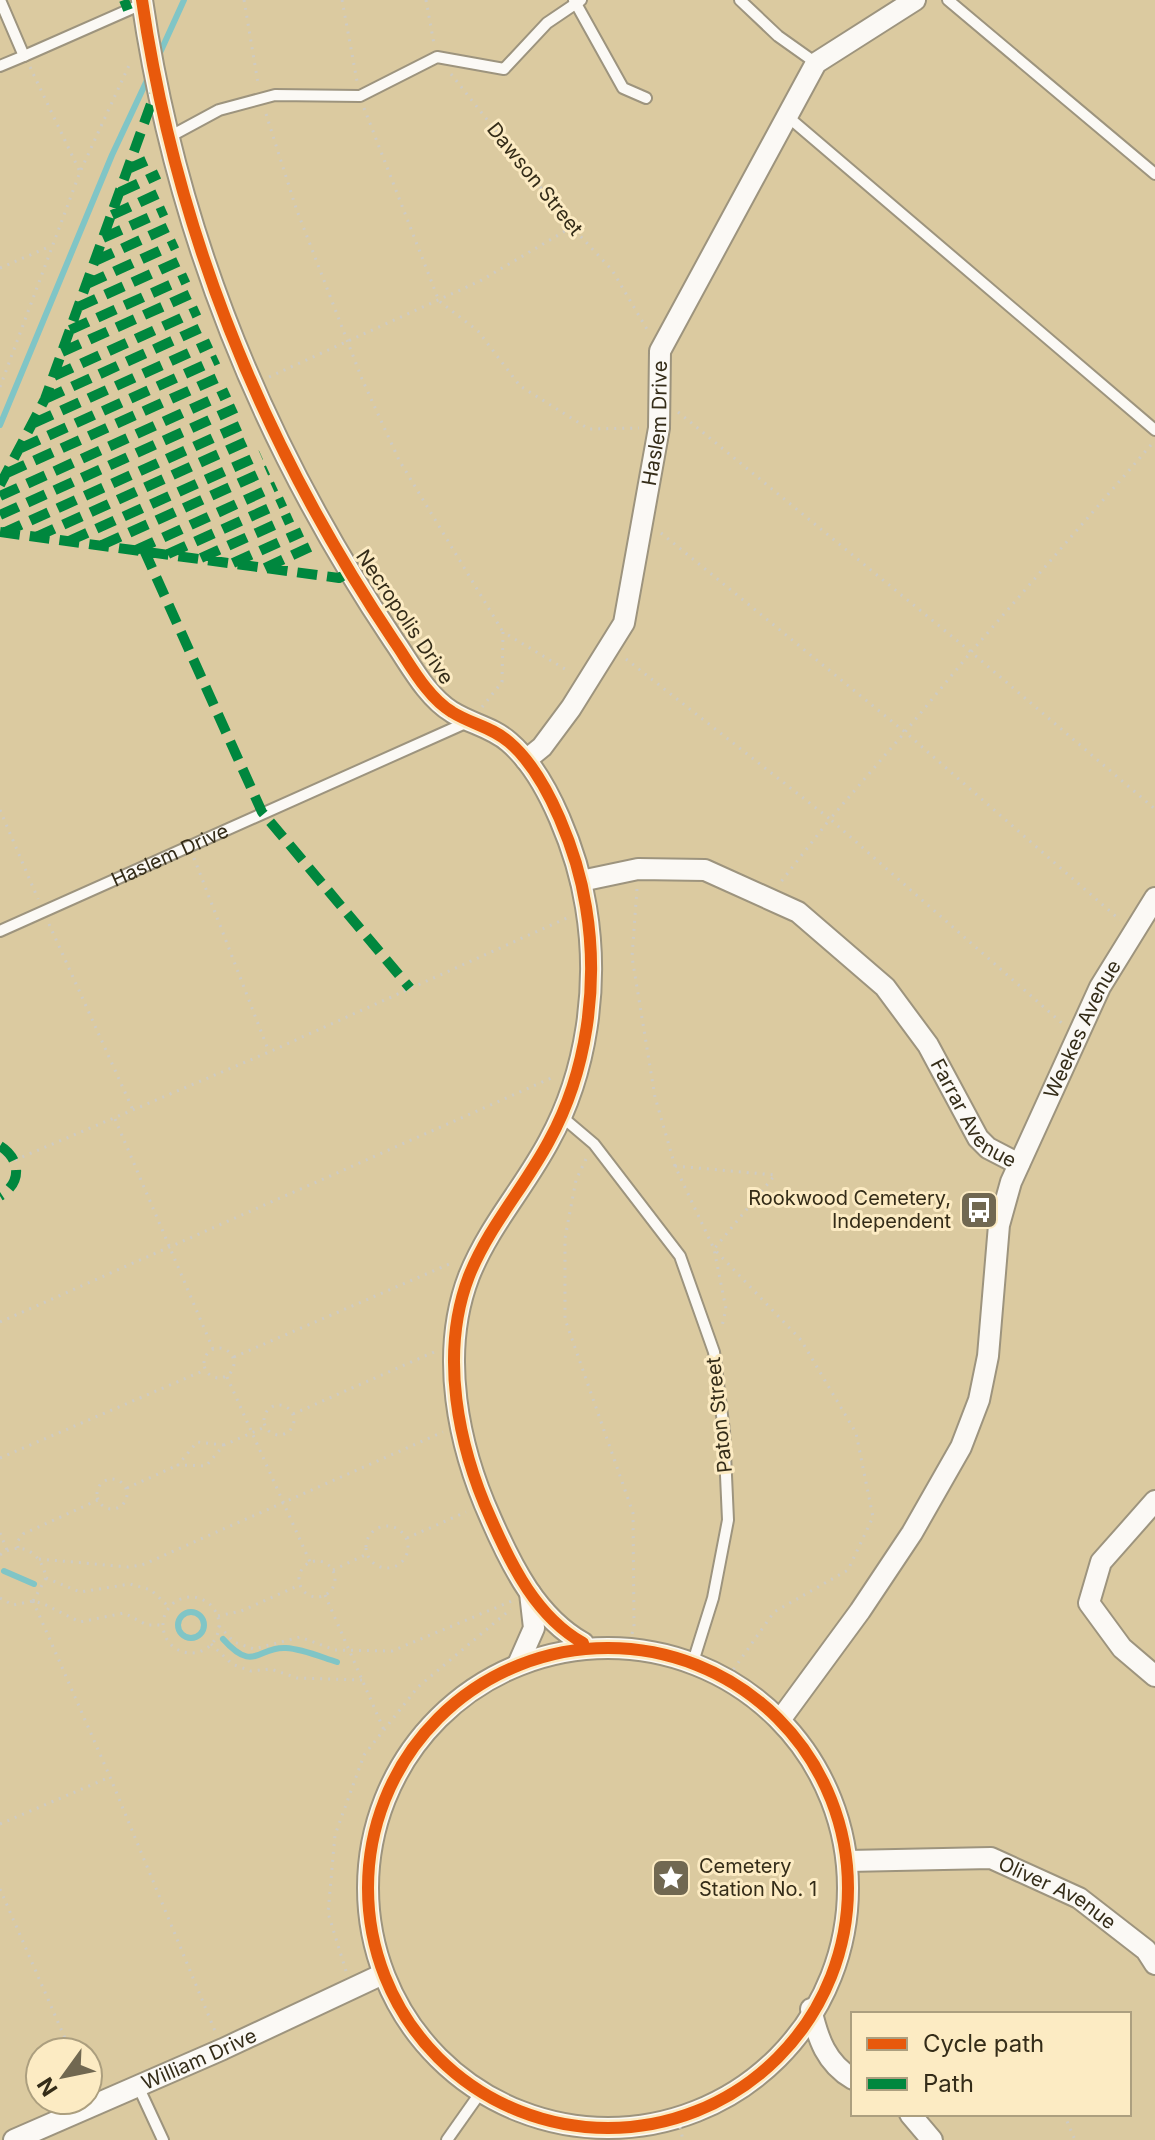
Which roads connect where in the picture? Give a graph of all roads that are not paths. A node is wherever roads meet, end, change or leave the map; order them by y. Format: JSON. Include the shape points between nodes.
{"nodes":[{"id":1,"x":0,"y":0,"type":"edge"},
{"id":2,"x":740,"y":0,"type":"edge"},
{"id":3,"x":915,"y":0,"type":"edge"},
{"id":4,"x":948,"y":0,"type":"edge"},
{"id":5,"x":577,"y":1,"type":"edge"},
{"id":6,"x":142,"y":2,"type":"edge"},
{"id":7,"x":24,"y":56,"type":"junction"},
{"id":8,"x":816,"y":63,"type":"junction"},
{"id":9,"x":0,"y":66,"type":"edge"},
{"id":10,"x":646,"y":98,"type":"dead end"},
{"id":11,"x":787,"y":116,"type":"junction"},
{"id":12,"x":168,"y":137,"type":"junction"},
{"id":13,"x":1155,"y":174,"type":"edge"},
{"id":14,"x":1155,"y":430,"type":"edge"},
{"id":15,"x":472,"y":721,"type":"junction"},
{"id":16,"x":526,"y":760,"type":"junction"},
{"id":17,"x":581,"y":881,"type":"junction"},
{"id":18,"x":1155,"y":898,"type":"edge"},
{"id":19,"x":0,"y":931,"type":"edge"},
{"id":20,"x":561,"y":1116,"type":"junction"},
{"id":21,"x":1019,"y":1164,"type":"junction"},
{"id":22,"x":1155,"y":1501,"type":"edge"},
{"id":23,"x":530,"y":1593,"type":"junction"},
{"id":24,"x":583,"y":1643,"type":"junction"},
{"id":25,"x":519,"y":1662,"type":"junction"},
{"id":26,"x":693,"y":1662,"type":"junction"},
{"id":27,"x":1155,"y":1676,"type":"edge"},
{"id":28,"x":780,"y":1720,"type":"junction"},
{"id":29,"x":848,"y":1861,"type":"junction"},
{"id":30,"x":1152,"y":1950,"type":"edge"},
{"id":31,"x":383,"y":1974,"type":"junction"},
{"id":32,"x":811,"y":2009,"type":"junction"},
{"id":33,"x":851,"y":2077,"type":"edge"},
{"id":34,"x":138,"y":2086,"type":"junction"},
{"id":35,"x":478,"y":2096,"type":"junction"},
{"id":36,"x":912,"y":2116,"type":"edge"},
{"id":37,"x":581,"y":2136,"type":"edge"},
{"id":38,"x":14,"y":2140,"type":"edge"},
{"id":39,"x":163,"y":2140,"type":"edge"},
{"id":40,"x":447,"y":2140,"type":"edge"},
{"id":41,"x":932,"y":2140,"type":"edge"}],
"edges":[{"from":1,"to":7,"type":"lane"},
{"from":2,"to":8,"type":"lane"},
{"from":3,"to":8,"type":"street","name":"Haslem Drive"},
{"from":4,"to":13,"type":"lane"},
{"from":5,"to":10,"type":"lane","via":[[623,88]]},
{"from":5,"to":12,"type":"lane","via":[[547,23],[504,69],[437,57],[360,96],[275,95],[219,110]]},
{"from":6,"to":7,"type":"lane"},
{"from":6,"to":12,"type":"street","name":"Necropolis Drive","via":[[140,47],[157,87]]},
{"from":7,"to":9,"type":"lane"},
{"from":8,"to":11,"type":"street","name":"Haslem Drive"},
{"from":11,"to":14,"type":"lane"},
{"from":11,"to":16,"type":"street","name":"Haslem Drive","via":[[660,351],[659,428],[624,623],[554,733]]},
{"from":12,"to":15,"type":"street","name":"Necropolis Drive","via":[[203,261],[251,385],[308,501],[395,642],[442,705]]},
{"from":15,"to":16,"type":"street","name":"Necropolis Drive","via":[[499,734]]},
{"from":15,"to":19,"type":"lane","name":"Haslem Drive"},
{"from":16,"to":17,"type":"street","name":"Necropolis Drive","via":[[559,821]]},
{"from":17,"to":20,"type":"street","name":"Necropolis Drive","via":[[590,978],[579,1066]]},
{"from":17,"to":21,"type":"street","name":"Farrar Avenue","via":[[638,869],[705,870],[798,912],[876,976],[928,1045],[978,1138]]},
{"from":18,"to":21,"type":"street","name":"Weekes Avenue","via":[[1076,1035]]},
{"from":20,"to":23,"type":"street","name":"Necropolis Drive","via":[[480,1251],[467,1280],[456,1342],[461,1425],[484,1504]]},
{"from":20,"to":26,"type":"lane","name":"Paton Street","via":[[594,1144],[680,1256],[714,1352],[728,1520],[713,1598]]},
{"from":21,"to":28,"type":"street","name":"Farrar Avenue","via":[[999,1225],[993,1316],[979,1400],[961,1447],[933,1501]]},
{"from":22,"to":27,"type":"street","via":[[1101,1562],[1089,1603],[1122,1648]]},
{"from":23,"to":24,"type":"street","name":"Necropolis Drive","via":[[560,1628]]},
{"from":23,"to":25,"type":"street","name":"Necropolis Drive","via":[[534,1628]]},
{"from":24,"to":25,"type":"street"},
{"from":24,"to":26,"type":"street","via":[[629,1644]]},
{"from":25,"to":31,"type":"street","via":[[447,1712],[397,1784],[381,1827],[375,1879]]},
{"from":26,"to":28,"type":"street"},
{"from":28,"to":29,"type":"street","via":[[801,1740],[829,1785],[839,1808]]},
{"from":29,"to":30,"type":"street","name":"Oliver Avenue","via":[[991,1858],[1079,1898]]},
{"from":29,"to":32,"type":"street","via":[[838,1940]]},
{"from":31,"to":34,"type":"street","name":"William Drive"},
{"from":31,"to":35,"type":"street","via":[[414,2039]]},
{"from":32,"to":33,"type":"street","via":[[831,2062]]},
{"from":32,"to":37,"type":"street","via":[[781,2049],[747,2081],[710,2105],[678,2119]]},
{"from":34,"to":38,"type":"street","name":"William Drive"},
{"from":34,"to":39,"type":"lane"},
{"from":35,"to":37,"type":"street"},
{"from":35,"to":40,"type":"lane"},
{"from":36,"to":41,"type":"street"}]}
